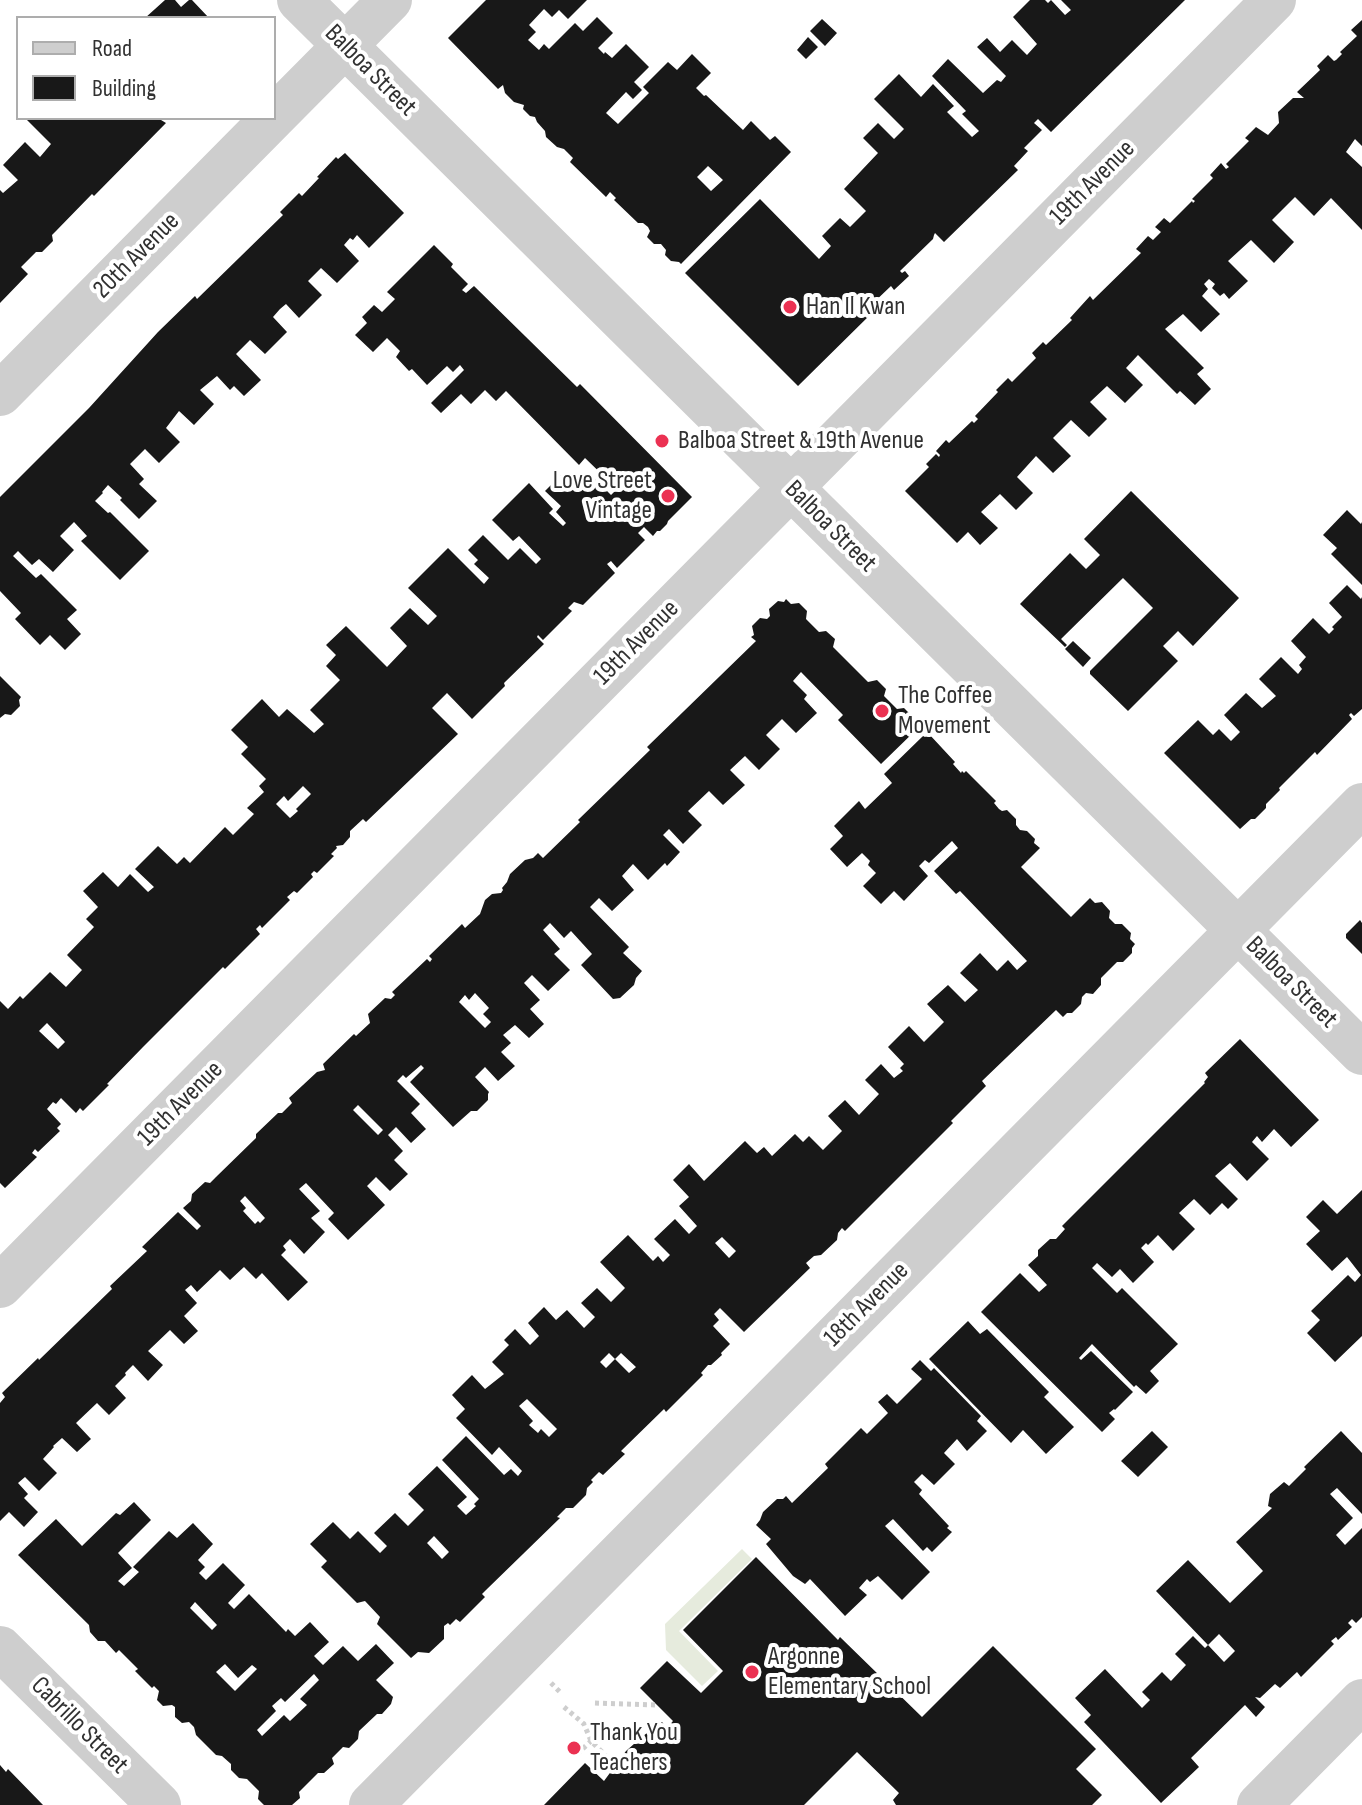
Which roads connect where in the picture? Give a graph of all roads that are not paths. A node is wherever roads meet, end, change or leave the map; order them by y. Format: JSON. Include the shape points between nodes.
{"nodes":[{"id":1,"x":299,"y":0,"type":"edge"},
{"id":2,"x":390,"y":0,"type":"edge"},
{"id":3,"x":1274,"y":0,"type":"edge"},
{"id":4,"x":344,"y":46,"type":"junction"},
{"id":5,"x":276,"y":116,"type":"edge"},
{"id":6,"x":272,"y":120,"type":"edge"},
{"id":7,"x":0,"y":394,"type":"edge"},
{"id":8,"x":791,"y":488,"type":"junction"},
{"id":9,"x":1362,"y":805,"type":"edge"},
{"id":10,"x":1238,"y":930,"type":"junction"},
{"id":11,"x":1362,"y":1053,"type":"edge"},
{"id":12,"x":0,"y":1286,"type":"edge"},
{"id":13,"x":0,"y":1648,"type":"edge"},
{"id":14,"x":1362,"y":1701,"type":"edge"},
{"id":15,"x":159,"y":1805,"type":"edge"},
{"id":16,"x":371,"y":1805,"type":"edge"},
{"id":17,"x":1259,"y":1805,"type":"edge"}],
"edges":[{"from":1,"to":4,"type":"street","name":"Balboa Street"},
{"from":2,"to":4,"type":"street","name":"20th Avenue"},
{"from":3,"to":8,"type":"street","name":"19th Avenue"},
{"from":4,"to":5,"type":"street","name":"20th Avenue"},
{"from":4,"to":8,"type":"street","name":"Balboa Street"},
{"from":6,"to":7,"type":"street","name":"20th Avenue"},
{"from":8,"to":10,"type":"street","name":"Balboa Street"},
{"from":8,"to":12,"type":"street","name":"19th Avenue"},
{"from":9,"to":10,"type":"street","name":"18th Avenue"},
{"from":10,"to":11,"type":"street","name":"Balboa Street"},
{"from":10,"to":16,"type":"street","name":"18th Avenue"},
{"from":13,"to":15,"type":"street","name":"Cabrillo Street"},
{"from":14,"to":17,"type":"street"}]}
